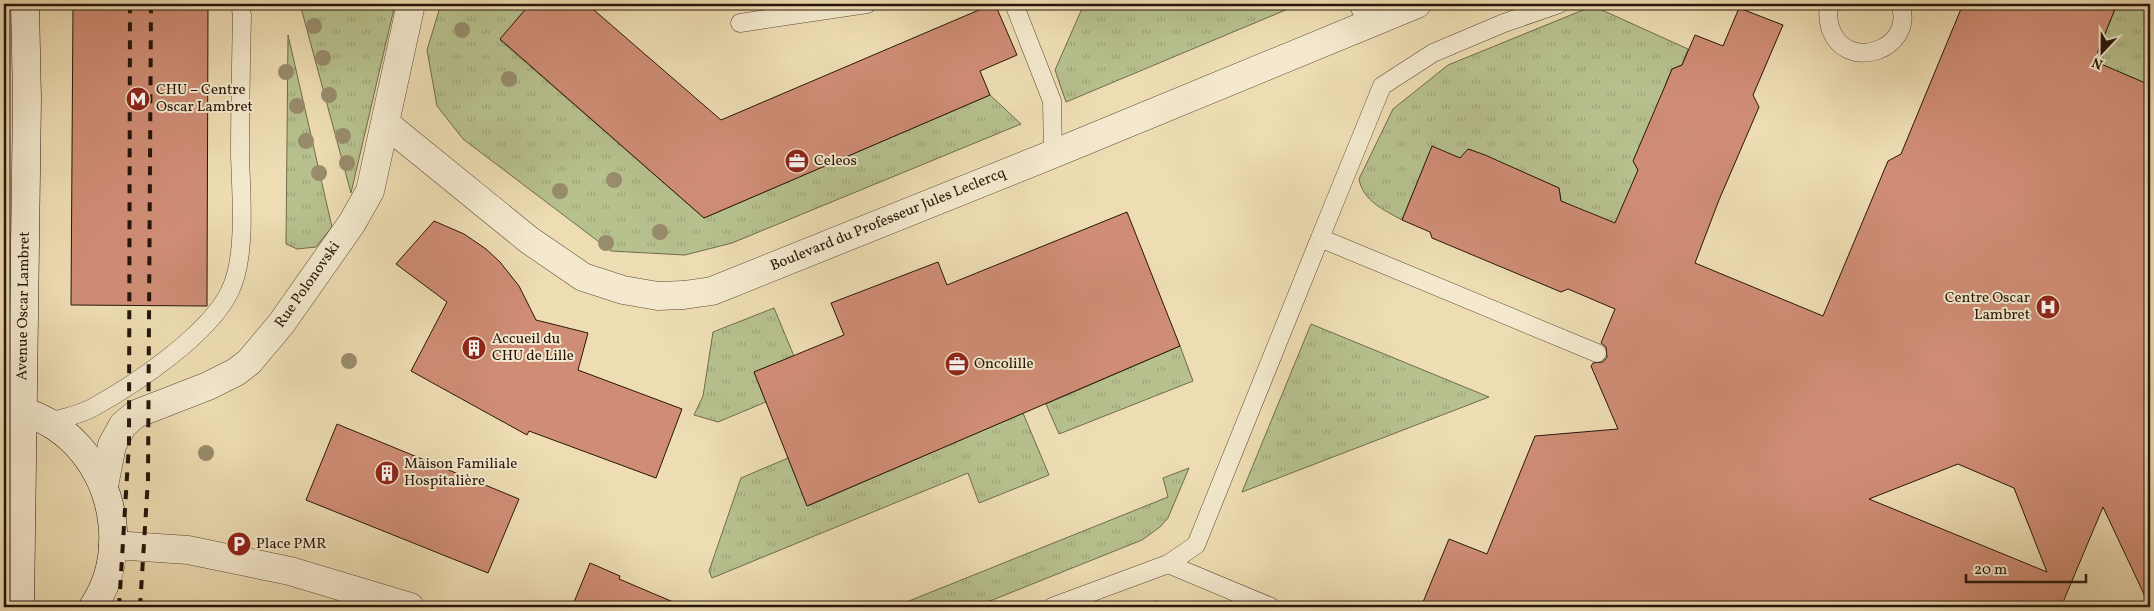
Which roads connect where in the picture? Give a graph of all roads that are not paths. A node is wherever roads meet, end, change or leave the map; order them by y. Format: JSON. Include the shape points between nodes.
{"nodes":[{"id":1,"x":26,"y":4,"type":"edge"},
{"id":2,"x":240,"y":4,"type":"edge"},
{"id":3,"x":411,"y":4,"type":"edge"},
{"id":4,"x":868,"y":4,"type":"edge"},
{"id":5,"x":1014,"y":4,"type":"edge"},
{"id":6,"x":1417,"y":4,"type":"edge"},
{"id":7,"x":1559,"y":4,"type":"edge"},
{"id":8,"x":1900,"y":4,"type":"edge"},
{"id":9,"x":1823,"y":5,"type":"edge"},
{"id":10,"x":1363,"y":14,"type":"edge"},
{"id":11,"x":740,"y":23,"type":"dead end"},
{"id":12,"x":385,"y":122,"type":"junction"},
{"id":13,"x":1053,"y":154,"type":"junction"},
{"id":14,"x":1320,"y":238,"type":"junction"},
{"id":15,"x":1597,"y":353,"type":"dead end"},
{"id":16,"x":14,"y":408,"type":"edge"},
{"id":17,"x":49,"y":422,"type":"junction"},
{"id":18,"x":104,"y":486,"type":"junction"},
{"id":19,"x":113,"y":544,"type":"junction"},
{"id":20,"x":1168,"y":564,"type":"junction"},
{"id":21,"x":20,"y":607,"type":"edge"},
{"id":22,"x":93,"y":607,"type":"edge"},
{"id":23,"x":410,"y":607,"type":"edge"},
{"id":24,"x":1052,"y":607,"type":"edge"},
{"id":25,"x":1271,"y":607,"type":"edge"}],
"edges":[{"from":1,"to":16,"type":"street","name":"Avenue Oscar Lambret","via":[[27,98]]},
{"from":2,"to":17,"type":"lane","via":[[241,229],[231,291],[211,320],[162,362],[91,408]]},
{"from":3,"to":12,"type":"street","name":"Rue Polonovski"},
{"from":4,"to":11,"type":"lane"},
{"from":5,"to":13,"type":"lane","via":[[1052,102]]},
{"from":6,"to":10,"type":"street","name":"Boulevard du Professeur Jules Leclercq"},
{"from":7,"to":14,"type":"lane","via":[[1433,53],[1382,86]]},
{"from":8,"to":9,"type":"lane","via":[[1902,19],[1899,30],[1889,44],[1874,52],[1856,52],[1840,44],[1832,33]]},
{"from":10,"to":13,"type":"street","name":"Boulevard du Professeur Jules Leclercq"},
{"from":12,"to":13,"type":"street","name":"Boulevard du Professeur Jules Leclercq","via":[[529,240],[583,277],[623,290],[658,296],[712,291]]},
{"from":12,"to":18,"type":"street","name":"Rue Polonovski","via":[[370,192],[352,223],[270,339],[236,372],[128,420],[115,437]]},
{"from":14,"to":15,"type":"lane"},
{"from":14,"to":20,"type":"lane","via":[[1196,545]]},
{"from":16,"to":17,"type":"street"},
{"from":16,"to":21,"type":"street","name":"Avenue Oscar Lambret"},
{"from":17,"to":18,"type":"street","via":[[87,456]]},
{"from":18,"to":19,"type":"street","via":[[112,515]]},
{"from":19,"to":22,"type":"street","via":[[108,576]]},
{"from":19,"to":23,"type":"street","via":[[188,550],[290,571]]},
{"from":20,"to":24,"type":"lane"},
{"from":20,"to":25,"type":"lane"}]}
